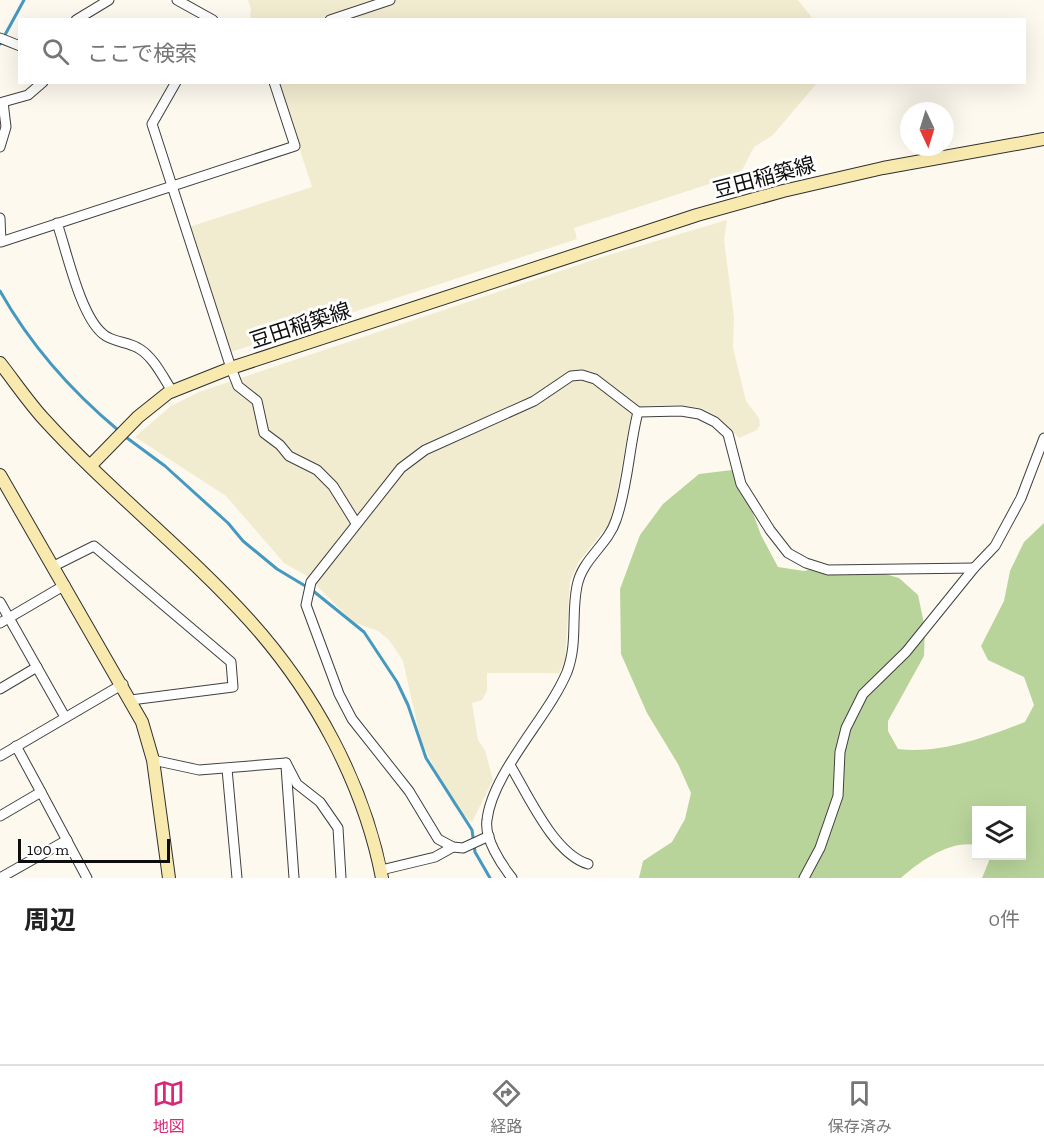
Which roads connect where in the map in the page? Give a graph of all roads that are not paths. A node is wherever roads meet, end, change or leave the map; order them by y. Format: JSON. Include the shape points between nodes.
{"nodes":[{"id":1,"x":109,"y":0,"type":"edge"},
{"id":2,"x":177,"y":0,"type":"edge"},
{"id":3,"x":390,"y":0,"type":"edge"},
{"id":4,"x":80,"y":18,"type":"edge"},
{"id":5,"x":209,"y":18,"type":"edge"},
{"id":6,"x":336,"y":18,"type":"edge"},
{"id":7,"x":0,"y":38,"type":"edge"},
{"id":8,"x":18,"y":45,"type":"edge"},
{"id":9,"x":41,"y":84,"type":"edge"},
{"id":10,"x":175,"y":84,"type":"edge"},
{"id":11,"x":275,"y":84,"type":"edge"},
{"id":12,"x":1044,"y":139,"type":"edge"},
{"id":13,"x":0,"y":147,"type":"edge"},
{"id":14,"x":172,"y":186,"type":"junction"},
{"id":15,"x":0,"y":218,"type":"edge"},
{"id":16,"x":57,"y":224,"type":"junction"},
{"id":17,"x":0,"y":363,"type":"edge"},
{"id":18,"x":231,"y":368,"type":"junction"},
{"id":19,"x":170,"y":392,"type":"junction"},
{"id":20,"x":638,"y":412,"type":"junction"},
{"id":21,"x":1044,"y":438,"type":"edge"},
{"id":22,"x":91,"y":465,"type":"junction"},
{"id":23,"x":0,"y":474,"type":"edge"},
{"id":24,"x":356,"y":523,"type":"junction"},
{"id":25,"x":54,"y":566,"type":"junction"},
{"id":26,"x":974,"y":568,"type":"junction"},
{"id":27,"x":65,"y":585,"type":"junction"},
{"id":28,"x":0,"y":602,"type":"edge"},
{"id":29,"x":9,"y":618,"type":"junction"},
{"id":30,"x":0,"y":623,"type":"edge"},
{"id":31,"x":37,"y":667,"type":"junction"},
{"id":32,"x":123,"y":684,"type":"junction"},
{"id":33,"x":0,"y":689,"type":"edge"},
{"id":34,"x":131,"y":700,"type":"junction"},
{"id":35,"x":65,"y":717,"type":"junction"},
{"id":36,"x":16,"y":746,"type":"junction"},
{"id":37,"x":0,"y":756,"type":"edge"},
{"id":38,"x":153,"y":760,"type":"junction"},
{"id":39,"x":286,"y":763,"type":"junction"},
{"id":40,"x":510,"y":765,"type":"junction"},
{"id":41,"x":227,"y":769,"type":"junction"},
{"id":42,"x":41,"y":792,"type":"junction"},
{"id":43,"x":0,"y":816,"type":"edge"},
{"id":44,"x":489,"y":836,"type":"junction"},
{"id":45,"x":67,"y":840,"type":"junction"},
{"id":46,"x":453,"y":847,"type":"junction"},
{"id":47,"x":588,"y":864,"type":"dead end"},
{"id":48,"x":381,"y":874,"type":"edge"},
{"id":49,"x":0,"y":878,"type":"edge"},
{"id":50,"x":87,"y":878,"type":"edge"},
{"id":51,"x":169,"y":878,"type":"edge"},
{"id":52,"x":237,"y":878,"type":"edge"},
{"id":53,"x":294,"y":878,"type":"edge"},
{"id":54,"x":341,"y":878,"type":"edge"},
{"id":55,"x":512,"y":878,"type":"edge"},
{"id":56,"x":804,"y":878,"type":"edge"}],
"edges":[{"from":1,"to":4,"type":"street"},
{"from":2,"to":5,"type":"street"},
{"from":3,"to":6,"type":"street"},
{"from":7,"to":8,"type":"street"},
{"from":9,"to":13,"type":"street","via":[[28,95],[3,102],[6,127]]},
{"from":10,"to":14,"type":"street","via":[[152,124]]},
{"from":11,"to":14,"type":"street","via":[[295,146]]},
{"from":12,"to":18,"type":"main road","name":"豆田稲築線","via":[[883,168],[718,209]]},
{"from":14,"to":16,"type":"street"},
{"from":14,"to":18,"type":"street"},
{"from":15,"to":16,"type":"street","via":[[1,242]]},
{"from":16,"to":19,"type":"street","via":[[93,320],[104,335],[138,348]]},
{"from":17,"to":22,"type":"main road","via":[[41,416]]},
{"from":18,"to":19,"type":"main road","name":"豆田稲築線"},
{"from":18,"to":24,"type":"street","via":[[238,386],[257,401],[264,433],[289,456],[317,470],[333,486]]},
{"from":19,"to":22,"type":"main road","name":"豆田稲築線"},
{"from":20,"to":24,"type":"street","via":[[595,379],[571,376],[534,401],[425,450],[401,468]]},
{"from":20,"to":26,"type":"street","via":[[681,411],[715,422],[728,434],[741,484],[770,530],[788,553],[806,563],[828,570]]},
{"from":20,"to":40,"type":"street","via":[[616,521],[582,568],[576,587],[574,650],[566,674]]},
{"from":21,"to":26,"type":"street","via":[[1021,498],[995,546]]},
{"from":22,"to":48,"type":"main road","via":[[202,572],[291,671],[348,775]]},
{"from":23,"to":25,"type":"main road"},
{"from":24,"to":46,"type":"street","via":[[311,582],[306,605],[352,719],[410,791],[438,839]]},
{"from":25,"to":27,"type":"main road"},
{"from":25,"to":34,"type":"street","via":[[94,546],[231,662],[233,687]]},
{"from":26,"to":56,"type":"street","via":[[906,652],[863,694],[846,728],[840,752],[838,796],[820,848]]},
{"from":27,"to":29,"type":"street"},
{"from":27,"to":32,"type":"main road"},
{"from":28,"to":29,"type":"street"},
{"from":29,"to":30,"type":"street"},
{"from":29,"to":31,"type":"street"},
{"from":31,"to":33,"type":"street"},
{"from":31,"to":35,"type":"street"},
{"from":32,"to":34,"type":"main road"},
{"from":32,"to":35,"type":"street"},
{"from":34,"to":38,"type":"main road"},
{"from":35,"to":36,"type":"street"},
{"from":36,"to":37,"type":"street"},
{"from":36,"to":42,"type":"street"},
{"from":38,"to":41,"type":"street","via":[[199,770]]},
{"from":38,"to":51,"type":"main road"},
{"from":39,"to":41,"type":"street"},
{"from":39,"to":53,"type":"street"},
{"from":39,"to":54,"type":"street","via":[[297,784],[320,802],[338,828]]},
{"from":40,"to":44,"type":"street","via":[[489,809]]},
{"from":40,"to":47,"type":"street","via":[[559,843]]},
{"from":41,"to":52,"type":"street"},
{"from":42,"to":43,"type":"street"},
{"from":42,"to":45,"type":"street"},
{"from":44,"to":46,"type":"street","via":[[472,846]]},
{"from":44,"to":55,"type":"street"},
{"from":45,"to":49,"type":"street"},
{"from":45,"to":50,"type":"street"},
{"from":46,"to":48,"type":"street","via":[[435,857]]}]}
